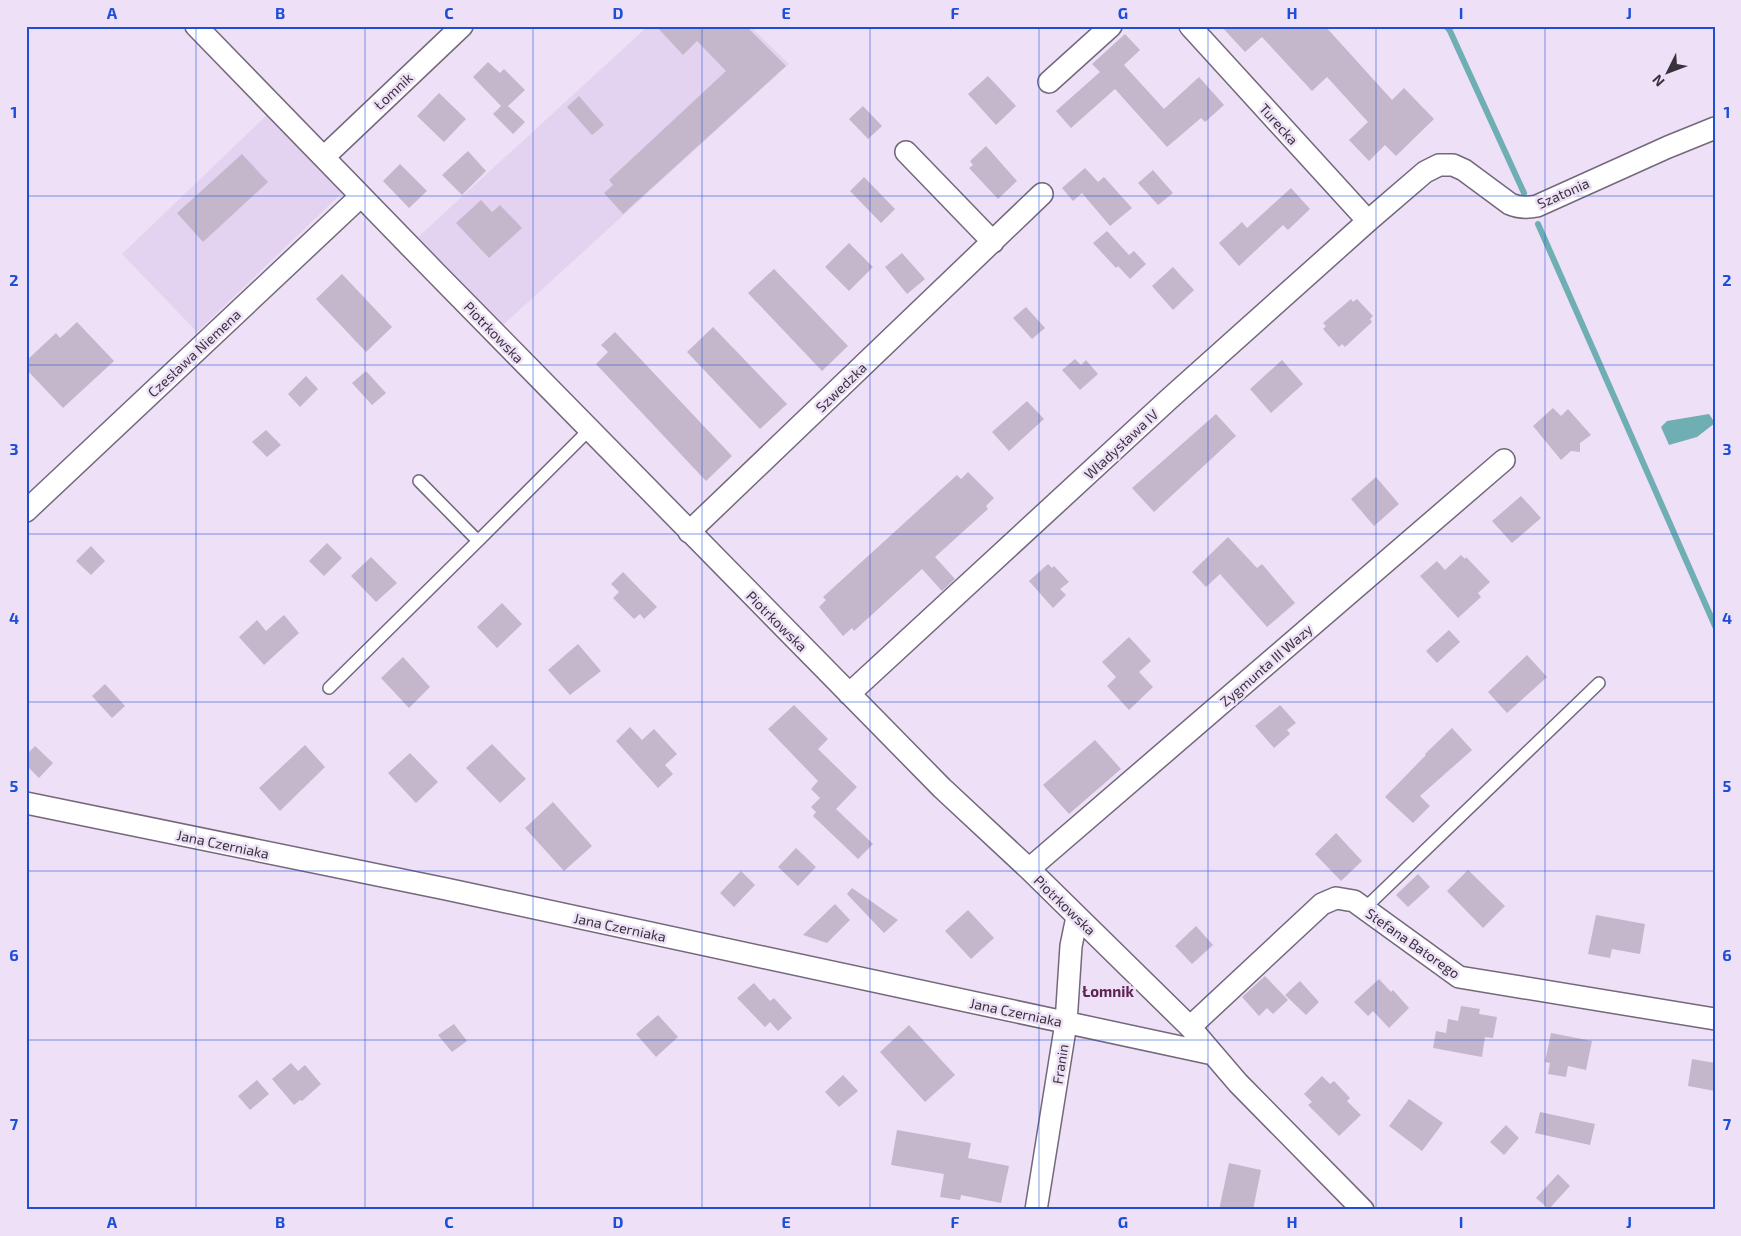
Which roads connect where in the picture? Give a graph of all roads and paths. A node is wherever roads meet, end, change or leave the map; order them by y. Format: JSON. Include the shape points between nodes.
{"nodes":[{"id":1,"x":196,"y":26,"type":"edge"},
{"id":2,"x":462,"y":26,"type":"edge"},
{"id":3,"x":1111,"y":26,"type":"edge"},
{"id":4,"x":1190,"y":26,"type":"edge"},
{"id":5,"x":1049,"y":82,"type":"dead end"},
{"id":6,"x":1715,"y":128,"type":"edge"},
{"id":7,"x":906,"y":152,"type":"dead end"},
{"id":8,"x":324,"y":157,"type":"junction"},
{"id":9,"x":1042,"y":194,"type":"dead end"},
{"id":10,"x":361,"y":196,"type":"junction"},
{"id":11,"x":1396,"y":198,"type":"joint"},
{"id":12,"x":1368,"y":221,"type":"junction"},
{"id":13,"x":993,"y":242,"type":"junction"},
{"id":14,"x":590,"y":430,"type":"junction"},
{"id":15,"x":1504,"y":460,"type":"dead end"},
{"id":16,"x":420,"y":481,"type":"dead end"},
{"id":17,"x":26,"y":511,"type":"edge"},
{"id":18,"x":689,"y":532,"type":"junction"},
{"id":19,"x":478,"y":541,"type":"junction"},
{"id":20,"x":1599,"y":683,"type":"dead end"},
{"id":21,"x":329,"y":688,"type":"dead end"},
{"id":22,"x":849,"y":694,"type":"junction"},
{"id":23,"x":26,"y":803,"type":"edge"},
{"id":24,"x":1029,"y":870,"type":"junction"},
{"id":25,"x":1364,"y":909,"type":"junction"},
{"id":26,"x":1077,"y":917,"type":"junction"},
{"id":27,"x":1715,"y":1019,"type":"edge"},
{"id":28,"x":1066,"y":1023,"type":"junction"},
{"id":29,"x":1190,"y":1027,"type":"junction"},
{"id":30,"x":1213,"y":1054,"type":"junction"},
{"id":31,"x":1036,"y":1210,"type":"edge"},
{"id":32,"x":1363,"y":1210,"type":"edge"}],
"edges":[{"from":1,"to":8,"type":"street","name":"Piotrkowska"},
{"from":2,"to":8,"type":"street","name":"Łomnik"},
{"from":3,"to":5,"type":"street"},
{"from":4,"to":12,"type":"street","name":"Turecka"},
{"from":6,"to":11,"type":"street","name":"Szatonia","via":[[1537,206],[1518,208],[1453,165],[1425,172]]},
{"from":7,"to":13,"type":"street"},
{"from":8,"to":10,"type":"street","name":"Piotrkowska"},
{"from":9,"to":13,"type":"street","name":"Szwedzka"},
{"from":10,"to":14,"type":"street","name":"Piotrkowska"},
{"from":10,"to":17,"type":"street","name":"Czesława Niemena"},
{"from":11,"to":12,"type":"street","name":"Władysława IV"},
{"from":12,"to":22,"type":"street","name":"Władysława IV"},
{"from":13,"to":18,"type":"street","name":"Szwedzka"},
{"from":14,"to":18,"type":"street","name":"Piotrkowska"},
{"from":14,"to":19,"type":"lane"},
{"from":15,"to":24,"type":"street","name":"Zygmunta III Wazy"},
{"from":16,"to":19,"type":"lane"},
{"from":18,"to":22,"type":"street","name":"Piotrkowska"},
{"from":19,"to":21,"type":"lane"},
{"from":20,"to":25,"type":"lane"},
{"from":22,"to":24,"type":"street","name":"Piotrkowska"},
{"from":23,"to":28,"type":"street","name":"Jana Czerniaka","via":[[446,889]]},
{"from":24,"to":26,"type":"street","name":"Piotrkowska"},
{"from":25,"to":27,"type":"street","name":"Stefana Batorego","via":[[1459,977]]},
{"from":25,"to":29,"type":"street","name":"Stefana Batorego","via":[[1354,901],[1336,898],[1322,904]]},
{"from":26,"to":28,"type":"street","name":"Franin","via":[[1070,946]]},
{"from":26,"to":29,"type":"street","name":"Piotrkowska"},
{"from":28,"to":30,"type":"street","name":"Jana Czerniaka"},
{"from":28,"to":31,"type":"street","name":"Franin"},
{"from":29,"to":30,"type":"street","name":"Piotrkowska"},
{"from":30,"to":32,"type":"street","name":"Piotrkowska"}]}
